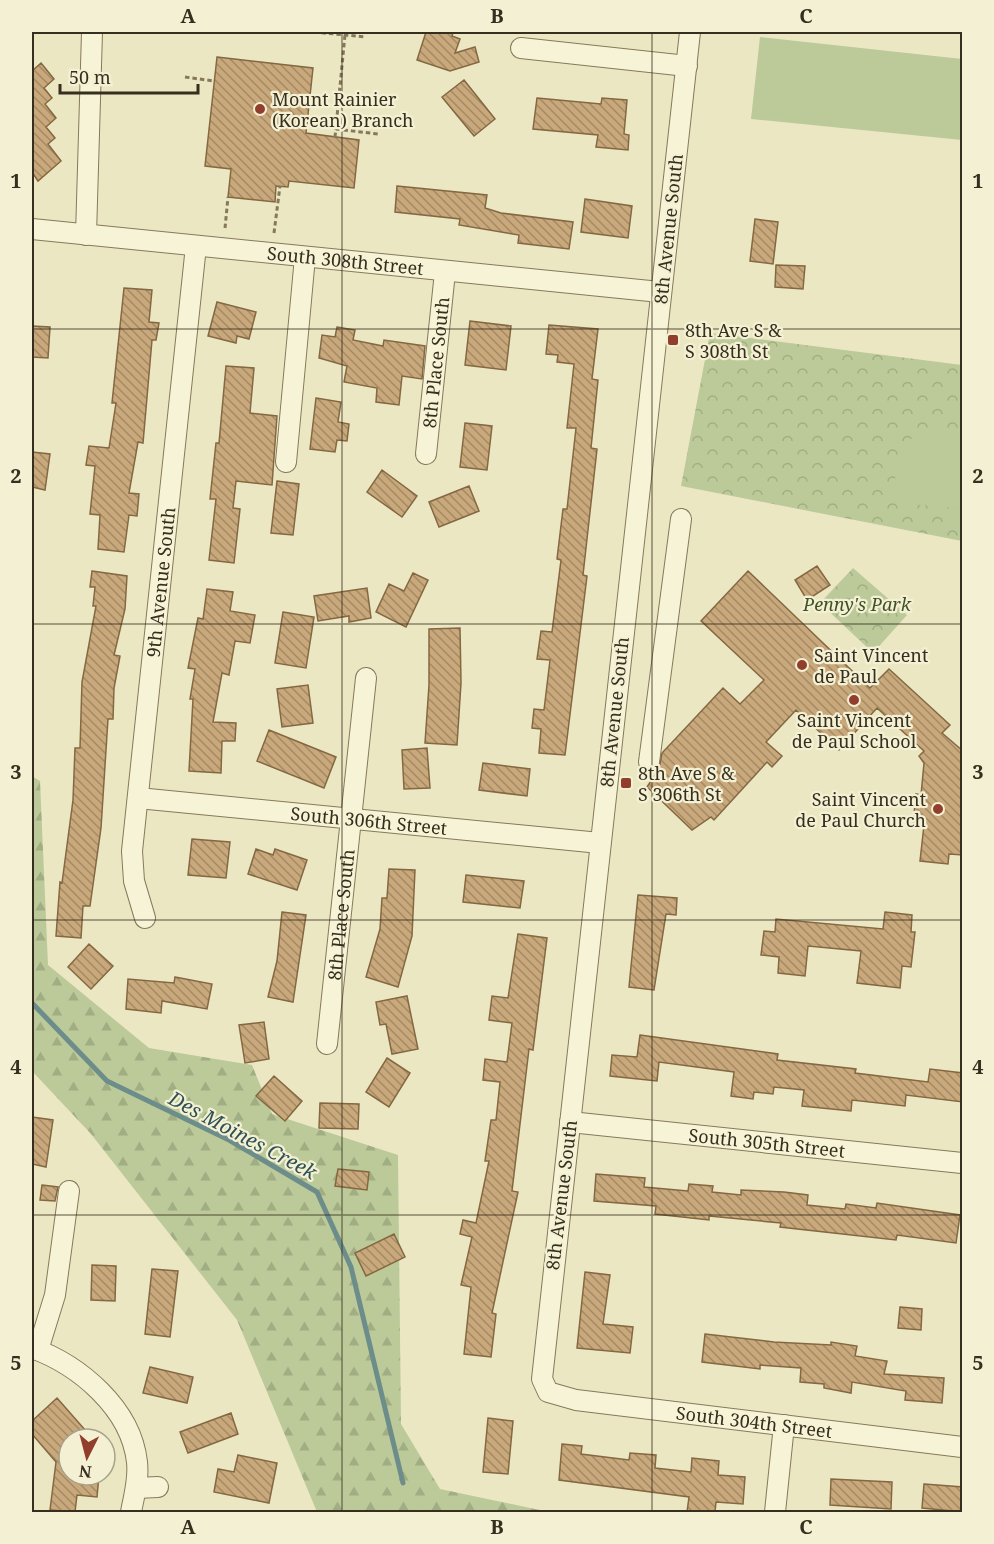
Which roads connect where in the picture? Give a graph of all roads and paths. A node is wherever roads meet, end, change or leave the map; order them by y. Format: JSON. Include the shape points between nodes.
{"nodes":[{"id":1,"x":92,"y":32,"type":"edge"},
{"id":2,"x":314,"y":32,"type":"edge"},
{"id":3,"x":690,"y":32,"type":"edge"},
{"id":4,"x":345,"y":35,"type":"junction"},
{"id":5,"x":366,"y":37,"type":"dead end"},
{"id":6,"x":520,"y":48,"type":"dead end"},
{"id":7,"x":687,"y":66,"type":"junction"},
{"id":8,"x":185,"y":77,"type":"dead end"},
{"id":9,"x":214,"y":81,"type":"dead end"},
{"id":10,"x":336,"y":129,"type":"junction"},
{"id":11,"x":378,"y":134,"type":"dead end"},
{"id":12,"x":335,"y":137,"type":"dead end"},
{"id":13,"x":280,"y":186,"type":"dead end"},
{"id":14,"x":228,"y":197,"type":"dead end"},
{"id":15,"x":225,"y":228,"type":"dead end"},
{"id":16,"x":32,"y":229,"type":"edge"},
{"id":17,"x":274,"y":233,"type":"dead end"},
{"id":18,"x":86,"y":235,"type":"junction"},
{"id":19,"x":196,"y":246,"type":"junction"},
{"id":20,"x":305,"y":257,"type":"junction"},
{"id":21,"x":445,"y":272,"type":"junction"},
{"id":22,"x":660,"y":292,"type":"junction"},
{"id":23,"x":426,"y":454,"type":"dead end"},
{"id":24,"x":286,"y":462,"type":"dead end"},
{"id":25,"x":681,"y":519,"type":"dead end"},
{"id":26,"x":366,"y":678,"type":"dead end"},
{"id":27,"x":649,"y":762,"type":"dead end"},
{"id":28,"x":138,"y":798,"type":"junction"},
{"id":29,"x":351,"y":819,"type":"junction"},
{"id":30,"x":600,"y":843,"type":"junction"},
{"id":31,"x":145,"y":918,"type":"dead end"},
{"id":32,"x":327,"y":1044,"type":"dead end"},
{"id":33,"x":570,"y":1122,"type":"junction"},
{"id":34,"x":963,"y":1163,"type":"edge"},
{"id":35,"x":69,"y":1191,"type":"dead end"},
{"id":36,"x":34,"y":1349,"type":"edge"},
{"id":37,"x":548,"y":1392,"type":"joint"},
{"id":38,"x":784,"y":1425,"type":"junction"},
{"id":39,"x":963,"y":1447,"type":"edge"},
{"id":40,"x":159,"y":1487,"type":"dead end"},
{"id":41,"x":136,"y":1488,"type":"junction"},
{"id":42,"x":131,"y":1512,"type":"edge"},
{"id":43,"x":775,"y":1512,"type":"edge"}],
"edges":[{"from":1,"to":18,"type":"street"},
{"from":2,"to":4,"type":"path"},
{"from":3,"to":7,"type":"street","name":"8th Avenue South"},
{"from":4,"to":5,"type":"path"},
{"from":4,"to":10,"type":"path"},
{"from":6,"to":7,"type":"street"},
{"from":7,"to":22,"type":"street","name":"8th Avenue South"},
{"from":8,"to":9,"type":"path"},
{"from":10,"to":11,"type":"path"},
{"from":10,"to":12,"type":"path"},
{"from":13,"to":17,"type":"path"},
{"from":14,"to":15,"type":"path"},
{"from":16,"to":18,"type":"street","name":"South 308th Street"},
{"from":18,"to":19,"type":"street","name":"South 308th Street"},
{"from":19,"to":20,"type":"street","name":"South 308th Street"},
{"from":19,"to":28,"type":"street","name":"9th Avenue South"},
{"from":20,"to":21,"type":"street","name":"South 308th Street"},
{"from":20,"to":24,"type":"street"},
{"from":21,"to":22,"type":"street","name":"South 308th Street"},
{"from":21,"to":23,"type":"street","name":"8th Place South"},
{"from":22,"to":30,"type":"street","name":"8th Avenue South"},
{"from":25,"to":27,"type":"street"},
{"from":26,"to":29,"type":"street","name":"8th Place South"},
{"from":28,"to":29,"type":"street","name":"South 306th Street"},
{"from":28,"to":31,"type":"street","name":"9th Avenue South","via":[[132,863],[137,898]]},
{"from":29,"to":30,"type":"street","name":"South 306th Street"},
{"from":29,"to":32,"type":"street","name":"8th Place South"},
{"from":30,"to":33,"type":"street","name":"8th Avenue South"},
{"from":33,"to":34,"type":"street","name":"South 305th Street"},
{"from":33,"to":37,"type":"street","name":"8th Avenue South","via":[[542,1370]]},
{"from":35,"to":36,"type":"street","via":[[55,1295]]},
{"from":36,"to":41,"type":"street","via":[[65,1364],[98,1390],[122,1421],[137,1460]]},
{"from":37,"to":38,"type":"street","name":"South 304th Street","via":[[576,1400]]},
{"from":38,"to":39,"type":"street","name":"South 304th Street"},
{"from":38,"to":43,"type":"street"},
{"from":40,"to":41,"type":"street"},
{"from":41,"to":42,"type":"street"}]}
